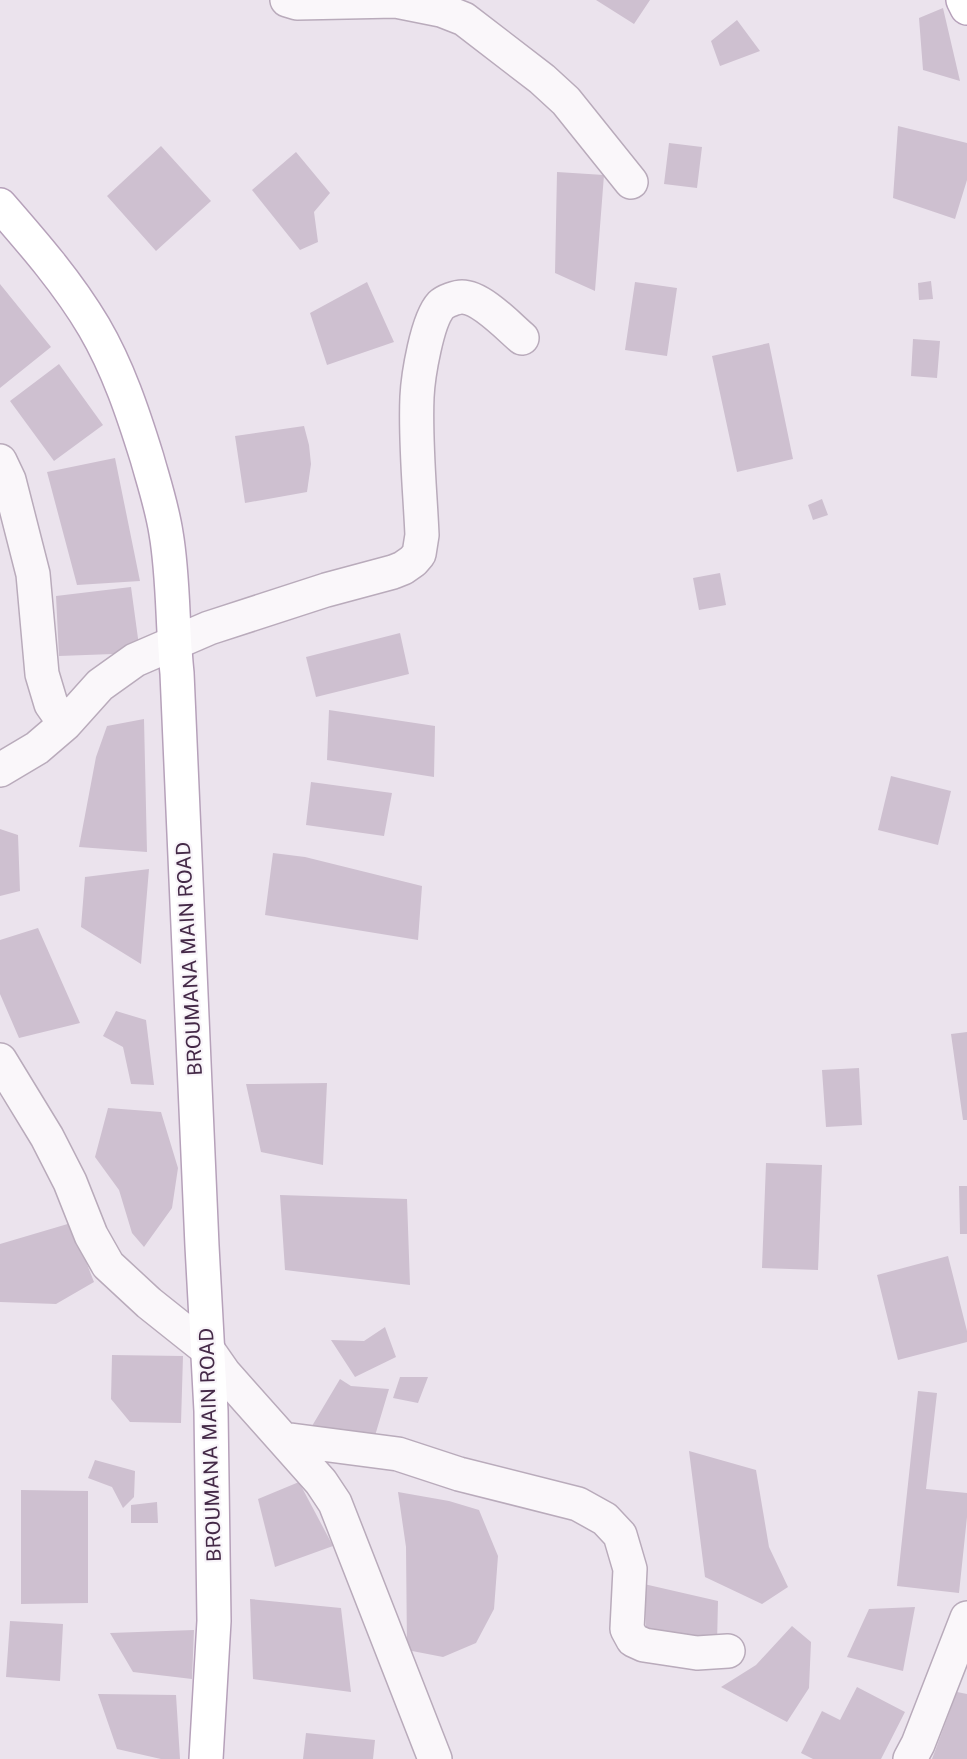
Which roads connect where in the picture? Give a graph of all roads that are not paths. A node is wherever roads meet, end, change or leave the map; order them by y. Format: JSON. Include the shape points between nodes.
{"nodes":[{"id":1,"x":287,"y":0,"type":"edge"},
{"id":2,"x":963,"y":0,"type":"edge"},
{"id":3,"x":967,"y":8,"type":"edge"},
{"id":4,"x":631,"y":182,"type":"dead end"},
{"id":5,"x":0,"y":205,"type":"edge"},
{"id":6,"x":522,"y":338,"type":"dead end"},
{"id":7,"x":0,"y":461,"type":"edge"},
{"id":8,"x":174,"y":643,"type":"junction"},
{"id":9,"x":65,"y":724,"type":"junction"},
{"id":10,"x":0,"y":770,"type":"edge"},
{"id":11,"x":0,"y":1060,"type":"edge"},
{"id":12,"x":208,"y":1350,"type":"junction"},
{"id":13,"x":283,"y":1440,"type":"junction"},
{"id":14,"x":967,"y":1618,"type":"edge"},
{"id":15,"x":728,"y":1651,"type":"dead end"},
{"id":16,"x":206,"y":1759,"type":"edge"},
{"id":17,"x":435,"y":1759,"type":"edge"},
{"id":18,"x":910,"y":1759,"type":"edge"}],
"edges":[{"from":1,"to":4,"type":"street","via":[[396,2],[441,10],[464,19],[566,101]]},
{"from":2,"to":3,"type":"main road"},
{"from":5,"to":8,"type":"main road","name":"BROUMANA MAIN ROAD","via":[[56,270],[114,364],[159,499],[171,579]]},
{"from":6,"to":8,"type":"street","via":[[474,300],[462,297],[442,304],[433,320],[417,397],[422,535],[419,554],[413,561],[393,572],[238,618]]},
{"from":7,"to":9,"type":"street","via":[[9,480],[33,574],[42,675],[51,704]]},
{"from":8,"to":9,"type":"street","via":[[135,660],[100,686]]},
{"from":8,"to":12,"type":"main road","name":"BROUMANA MAIN ROAD"},
{"from":9,"to":10,"type":"street","via":[[37,748]]},
{"from":11,"to":12,"type":"street","via":[[47,1137],[108,1265]]},
{"from":12,"to":13,"type":"street"},
{"from":12,"to":16,"type":"main road","name":"BROUMANA MAIN ROAD","via":[[214,1621]]},
{"from":13,"to":15,"type":"street","via":[[398,1454],[578,1504],[605,1519],[621,1535],[630,1569],[627,1629],[633,1640],[697,1653]]},
{"from":13,"to":17,"type":"street","via":[[335,1503]]},
{"from":14,"to":18,"type":"street"}]}
